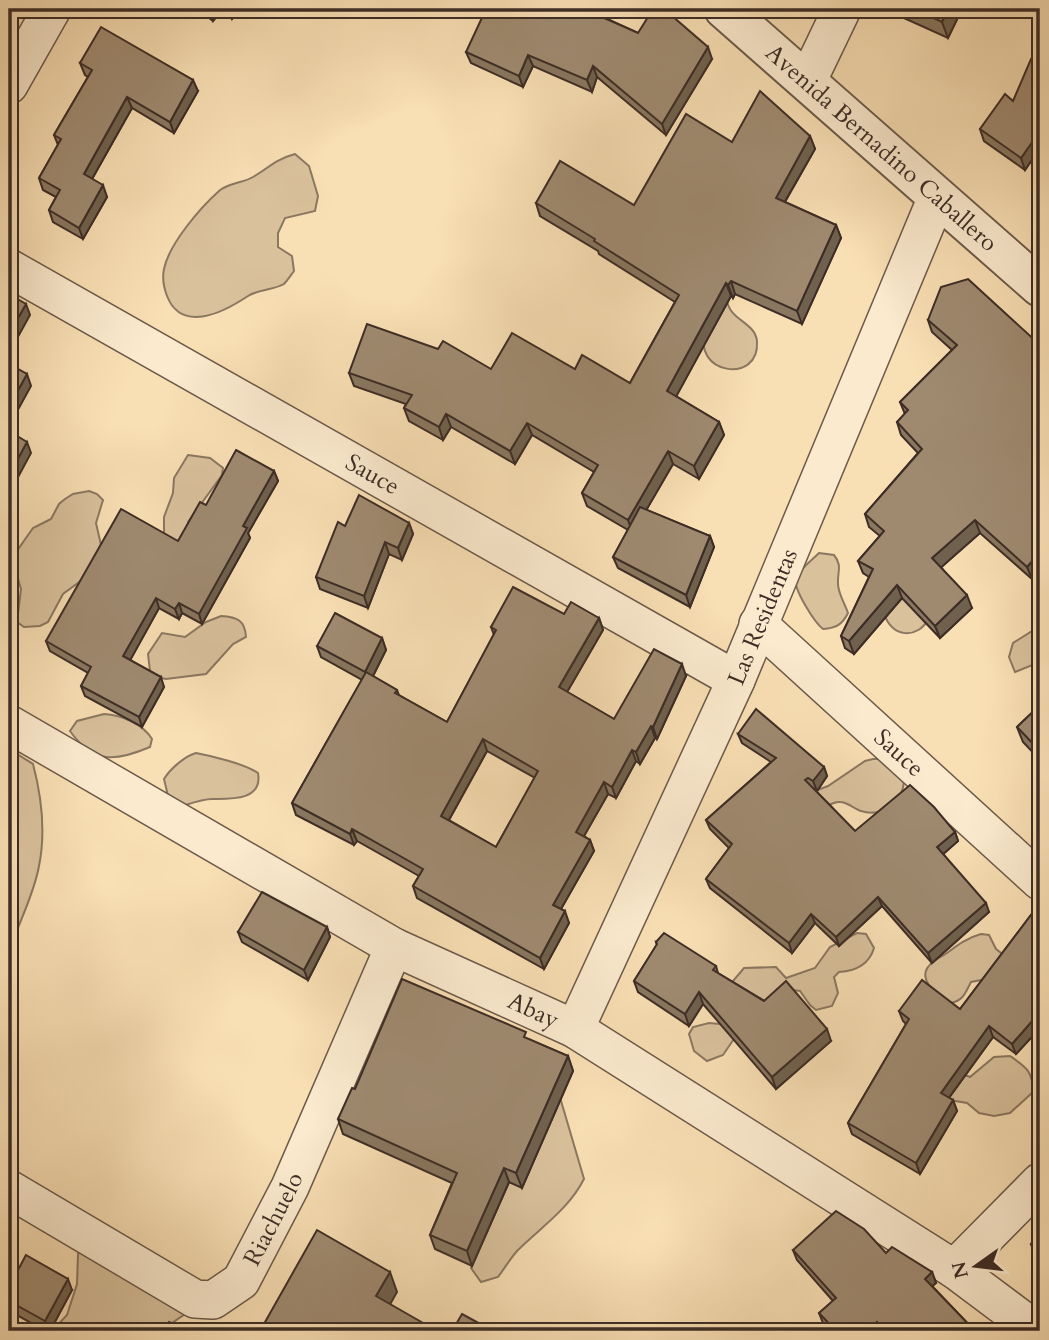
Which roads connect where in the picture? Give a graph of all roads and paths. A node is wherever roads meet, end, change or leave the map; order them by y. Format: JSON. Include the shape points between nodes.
{"nodes":[{"id":1,"x":52,"y":9,"type":"edge"},
{"id":2,"x":724,"y":9,"type":"edge"},
{"id":3,"x":842,"y":9,"type":"edge"},
{"id":4,"x":807,"y":82,"type":"junction"},
{"id":5,"x":9,"y":85,"type":"edge"},
{"id":6,"x":937,"y":197,"type":"junction"},
{"id":7,"x":9,"y":268,"type":"edge"},
{"id":8,"x":1040,"y":287,"type":"edge"},
{"id":9,"x":758,"y":624,"type":"junction"},
{"id":10,"x":736,"y":680,"type":"junction"},
{"id":11,"x":9,"y":724,"type":"edge"},
{"id":12,"x":1040,"y":881,"type":"edge"},
{"id":13,"x":394,"y":947,"type":"junction"},
{"id":14,"x":576,"y":1029,"type":"junction"},
{"id":15,"x":1040,"y":1182,"type":"edge"},
{"id":16,"x":9,"y":1189,"type":"edge"},
{"id":17,"x":954,"y":1269,"type":"junction"},
{"id":18,"x":1037,"y":1331,"type":"edge"}],
"edges":[{"from":1,"to":5,"type":"street"},
{"from":2,"to":4,"type":"street","name":"Avenida Bernadino Caballero"},
{"from":3,"to":4,"type":"street"},
{"from":4,"to":6,"type":"street","name":"Avenida Bernadino Caballero"},
{"from":6,"to":8,"type":"street","name":"Avenida Bernadino Caballero"},
{"from":6,"to":9,"type":"street","name":"Las Residentas"},
{"from":7,"to":10,"type":"street","name":"Sauce"},
{"from":9,"to":10,"type":"street","name":"Las Residentas"},
{"from":9,"to":12,"type":"street","name":"Sauce"},
{"from":10,"to":14,"type":"street","name":"Las Residentas"},
{"from":11,"to":13,"type":"street","name":"Abay"},
{"from":13,"to":14,"type":"street","name":"Abay"},
{"from":13,"to":16,"type":"street","name":"Riachuelo","via":[[290,1187],[241,1281],[213,1300],[195,1299]]},
{"from":14,"to":17,"type":"street","name":"Abay"},
{"from":15,"to":17,"type":"street"},
{"from":17,"to":18,"type":"street","name":"Abay"}]}
